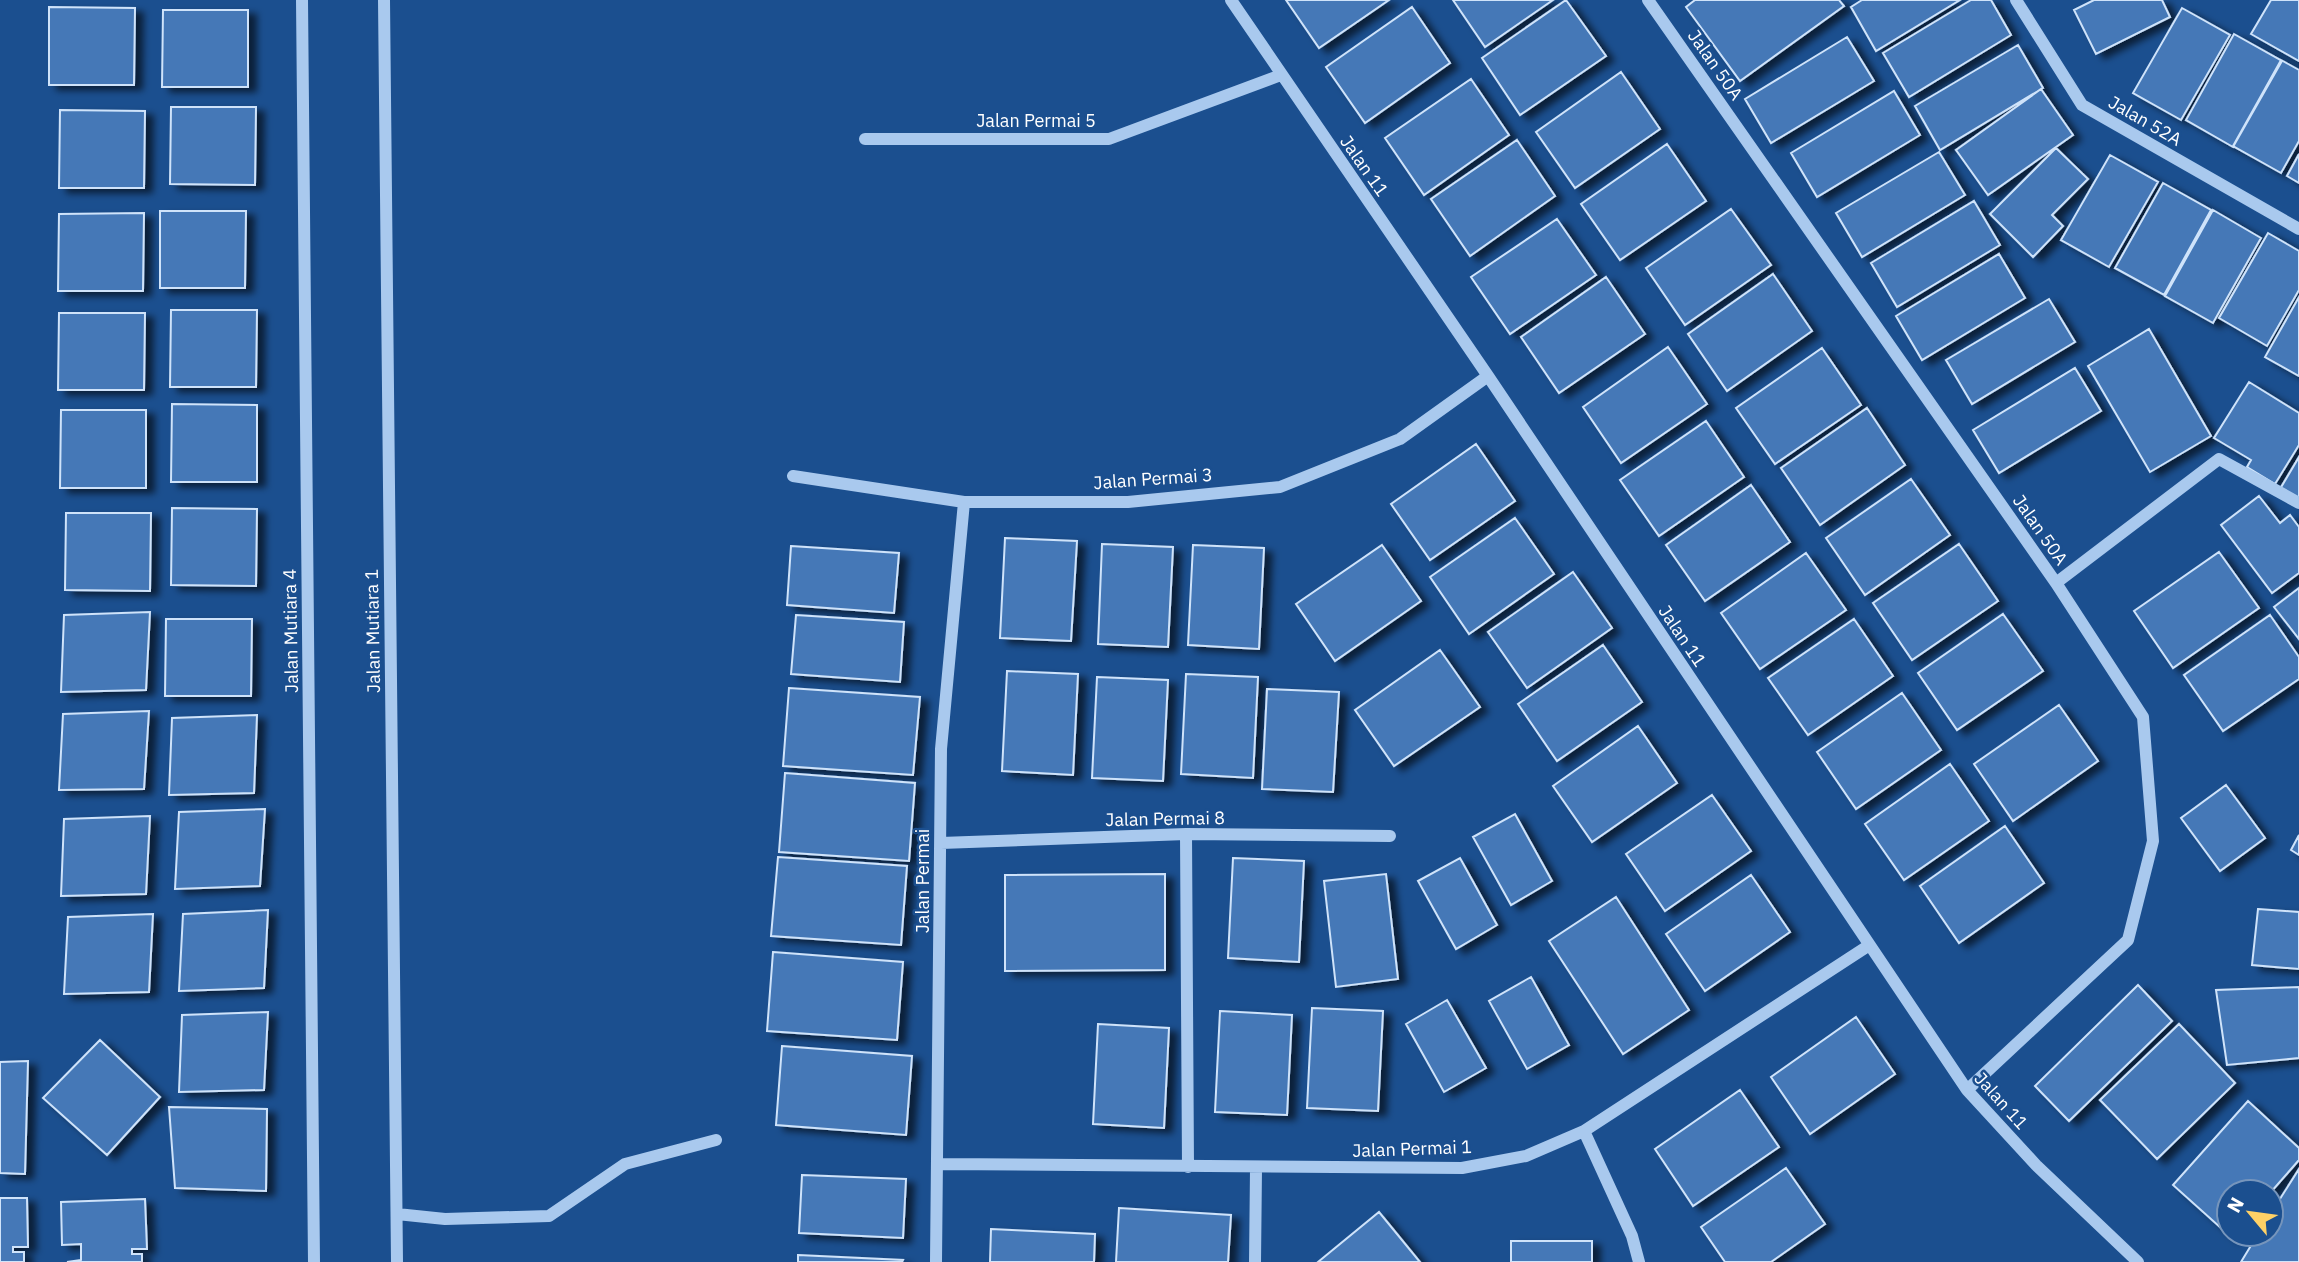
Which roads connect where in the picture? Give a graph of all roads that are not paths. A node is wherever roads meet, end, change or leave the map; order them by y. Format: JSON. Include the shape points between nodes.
{"nodes":[{"id":1,"x":302,"y":0,"type":"edge"},
{"id":2,"x":384,"y":0,"type":"edge"},
{"id":3,"x":1231,"y":0,"type":"edge"},
{"id":4,"x":1648,"y":0,"type":"edge"},
{"id":5,"x":2016,"y":0,"type":"edge"},
{"id":6,"x":1281,"y":75,"type":"junction"},
{"id":7,"x":865,"y":139,"type":"dead end"},
{"id":8,"x":2299,"y":229,"type":"edge"},
{"id":9,"x":1488,"y":376,"type":"junction"},
{"id":10,"x":793,"y":476,"type":"dead end"},
{"id":11,"x":964,"y":502,"type":"junction"},
{"id":12,"x":2299,"y":503,"type":"edge"},
{"id":13,"x":2056,"y":583,"type":"junction"},
{"id":14,"x":1186,"y":834,"type":"junction"},
{"id":15,"x":1391,"y":836,"type":"dead end"},
{"id":16,"x":940,"y":843,"type":"junction"},
{"id":17,"x":1868,"y":946,"type":"junction"},
{"id":18,"x":1967,"y":1090,"type":"junction"},
{"id":19,"x":1584,"y":1131,"type":"junction"},
{"id":20,"x":716,"y":1140,"type":"dead end"},
{"id":21,"x":939,"y":1164,"type":"junction"},
{"id":22,"x":1188,"y":1167,"type":"junction"},
{"id":23,"x":1256,"y":1169,"type":"junction"},
{"id":24,"x":397,"y":1214,"type":"junction"},
{"id":25,"x":314,"y":1262,"type":"edge"},
{"id":26,"x":397,"y":1262,"type":"edge"},
{"id":27,"x":936,"y":1262,"type":"edge"},
{"id":28,"x":1255,"y":1262,"type":"edge"},
{"id":29,"x":1639,"y":1262,"type":"edge"},
{"id":30,"x":2138,"y":1262,"type":"edge"}],
"edges":[{"from":1,"to":25,"type":"street","name":"Jalan Mutiara 4"},
{"from":2,"to":24,"type":"street","name":"Jalan Mutiara 1"},
{"from":3,"to":6,"type":"street","name":"Jalan 11"},
{"from":4,"to":13,"type":"street","name":"Jalan 50A"},
{"from":5,"to":8,"type":"street","name":"Jalan 52A","via":[[2082,105]]},
{"from":6,"to":7,"type":"street","name":"Jalan Permai 5","via":[[1109,139]]},
{"from":6,"to":9,"type":"street","name":"Jalan 11"},
{"from":9,"to":11,"type":"street","name":"Jalan Permai 3","via":[[1400,439],[1280,487],[1128,502]]},
{"from":9,"to":17,"type":"street","name":"Jalan 11"},
{"from":10,"to":11,"type":"street","name":"Jalan Permai 3"},
{"from":11,"to":16,"type":"street","name":"Jalan Permai","via":[[941,749]]},
{"from":12,"to":13,"type":"street","via":[[2219,459]]},
{"from":13,"to":18,"type":"street","name":"Jalan 50A","via":[[2143,717],[2153,841],[2128,940]]},
{"from":14,"to":15,"type":"street","name":"Jalan Permai 8"},
{"from":14,"to":16,"type":"street","name":"Jalan Permai 8"},
{"from":14,"to":22,"type":"street"},
{"from":16,"to":21,"type":"street","name":"Jalan Permai"},
{"from":17,"to":18,"type":"street","name":"Jalan 11"},
{"from":17,"to":19,"type":"street","name":"Jalan Permai 1"},
{"from":18,"to":30,"type":"street","name":"Jalan 11","via":[[2036,1165]]},
{"from":19,"to":23,"type":"street","name":"Jalan Permai 1","via":[[1526,1156],[1462,1168]]},
{"from":19,"to":29,"type":"street","via":[[1633,1236]]},
{"from":20,"to":24,"type":"street","via":[[625,1164],[549,1216],[445,1219]]},
{"from":21,"to":22,"type":"street","name":"Jalan Permai 1"},
{"from":21,"to":27,"type":"street","name":"Jalan Permai"},
{"from":22,"to":23,"type":"street","name":"Jalan Permai 1"},
{"from":23,"to":28,"type":"street"},
{"from":24,"to":26,"type":"street","name":"Jalan Mutiara 1"}]}
